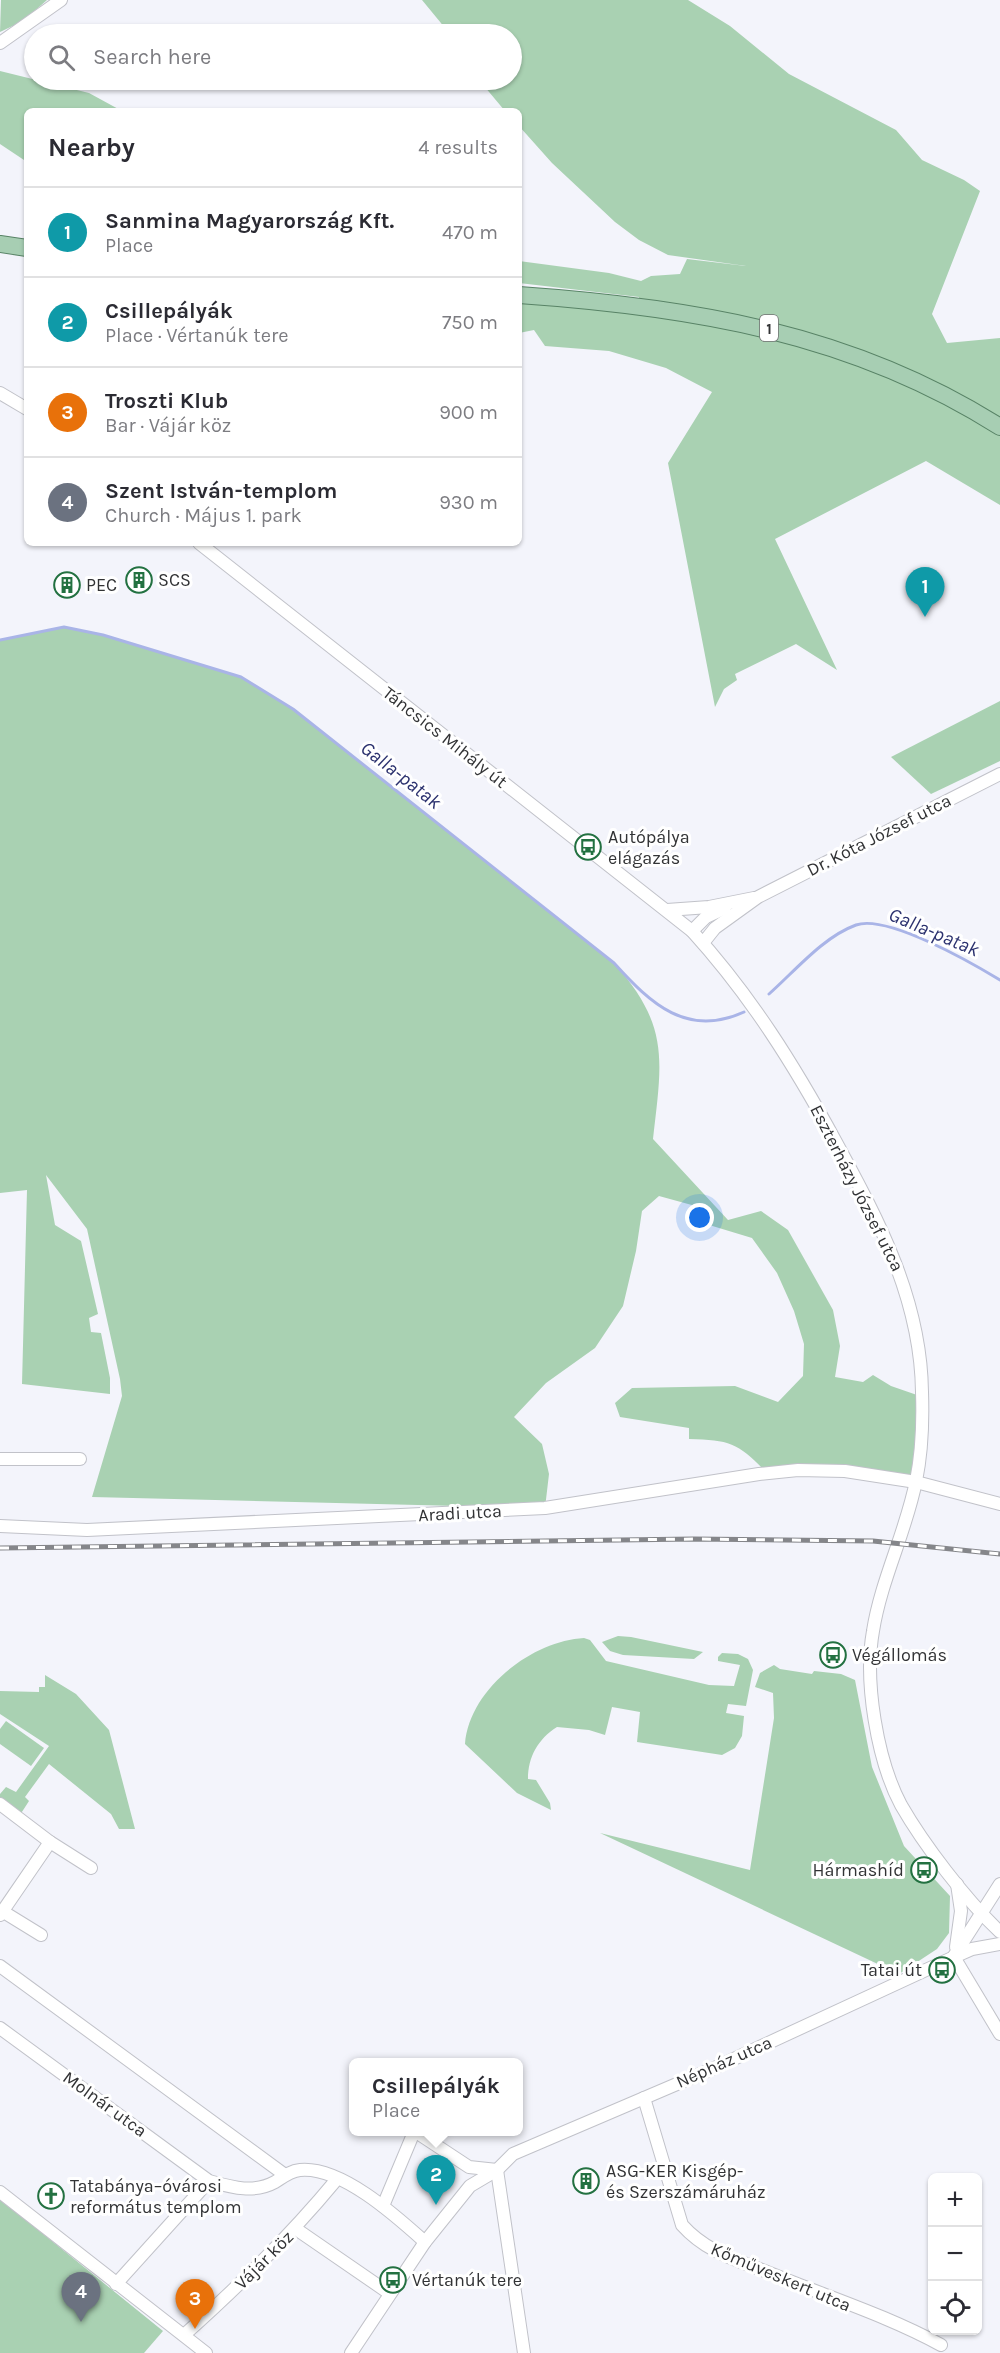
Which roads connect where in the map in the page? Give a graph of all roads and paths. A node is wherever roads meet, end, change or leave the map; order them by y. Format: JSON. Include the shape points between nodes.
{"nodes":[{"id":1,"x":61,"y":0,"type":"edge"},
{"id":2,"x":27,"y":24,"type":"edge"},
{"id":3,"x":24,"y":26,"type":"edge"},
{"id":4,"x":0,"y":43,"type":"edge"},
{"id":5,"x":0,"y":244,"type":"edge"},
{"id":6,"x":24,"y":248,"type":"edge"},
{"id":7,"x":522,"y":295,"type":"edge"},
{"id":8,"x":0,"y":393,"type":"edge"},
{"id":9,"x":24,"y":407,"type":"edge"},
{"id":10,"x":1000,"y":427,"type":"edge"},
{"id":11,"x":203,"y":546,"type":"edge"},
{"id":12,"x":1000,"y":774,"type":"edge"},
{"id":13,"x":758,"y":897,"type":"junction"},
{"id":14,"x":737,"y":902,"type":"junction"},
{"id":15,"x":667,"y":910,"type":"junction"},
{"id":16,"x":692,"y":931,"type":"junction"},
{"id":17,"x":703,"y":943,"type":"junction"},
{"id":18,"x":0,"y":1459,"type":"edge"},
{"id":19,"x":80,"y":1459,"type":"dead end"},
{"id":20,"x":916,"y":1482,"type":"junction"},
{"id":21,"x":1000,"y":1503,"type":"edge"},
{"id":22,"x":0,"y":1526,"type":"edge"},
{"id":23,"x":0,"y":1804,"type":"edge"},
{"id":24,"x":50,"y":1842,"type":"junction"},
{"id":25,"x":91,"y":1868,"type":"dead end"},
{"id":26,"x":956,"y":1882,"type":"junction"},
{"id":27,"x":1000,"y":1884,"type":"edge"},
{"id":28,"x":1,"y":1913,"type":"edge"},
{"id":29,"x":981,"y":1915,"type":"junction"},
{"id":30,"x":1000,"y":1932,"type":"edge"},
{"id":31,"x":41,"y":1935,"type":"dead end"},
{"id":32,"x":1000,"y":1944,"type":"edge"},
{"id":33,"x":954,"y":1957,"type":"junction"},
{"id":34,"x":0,"y":1966,"type":"edge"},
{"id":35,"x":0,"y":2028,"type":"edge"},
{"id":36,"x":1000,"y":2034,"type":"edge"},
{"id":37,"x":644,"y":2098,"type":"junction"},
{"id":38,"x":413,"y":2136,"type":"edge"},
{"id":39,"x":421,"y":2136,"type":"edge"},
{"id":40,"x":497,"y":2170,"type":"junction"},
{"id":41,"x":285,"y":2175,"type":"junction"},
{"id":42,"x":338,"y":2179,"type":"junction"},
{"id":43,"x":208,"y":2181,"type":"junction"},
{"id":44,"x":0,"y":2192,"type":"edge"},
{"id":45,"x":383,"y":2206,"type":"junction"},
{"id":46,"x":296,"y":2229,"type":"junction"},
{"id":47,"x":425,"y":2242,"type":"junction"},
{"id":48,"x":116,"y":2284,"type":"junction"},
{"id":49,"x":390,"y":2293,"type":"junction"},
{"id":50,"x":184,"y":2335,"type":"junction"},
{"id":51,"x":941,"y":2345,"type":"dead end"},
{"id":52,"x":354,"y":2352,"type":"edge"},
{"id":53,"x":206,"y":2353,"type":"edge"},
{"id":54,"x":524,"y":2353,"type":"edge"}],
"edges":[{"from":1,"to":2,"type":"street"},
{"from":3,"to":4,"type":"street"},
{"from":5,"to":6,"type":"main road"},
{"from":7,"to":10,"type":"main road","number":"1","via":[[681,311],[765,327],[878,364],[920,382]]},
{"from":8,"to":9,"type":"street"},
{"from":11,"to":15,"type":"street","name":"Táncsics Mihály út"},
{"from":12,"to":13,"type":"street","name":"Dr. Kóta József utca"},
{"from":13,"to":14,"type":"street","name":"Dr. Kóta József utca"},
{"from":13,"to":17,"type":"street","name":"Dr. Kóta József utca","via":[[715,928]]},
{"from":14,"to":15,"type":"street","name":"Dr. Kóta József utca"},
{"from":14,"to":16,"type":"street","name":"Dr. Kóta József utca","via":[[706,917]]},
{"from":15,"to":16,"type":"street","name":"Táncsics Mihály út"},
{"from":16,"to":17,"type":"street","name":"Eszterházy József utca"},
{"from":17,"to":20,"type":"street","name":"Eszterházy József utca","via":[[751,1002],[806,1087],[876,1217],[904,1282],[916,1334],[922,1392]]},
{"from":18,"to":19,"type":"street"},
{"from":20,"to":21,"type":"street"},
{"from":20,"to":22,"type":"street","name":"Aradi utca","via":[[845,1471],[798,1470],[546,1508],[87,1530]]},
{"from":20,"to":26,"type":"street","via":[[873,1631],[873,1716],[900,1804]]},
{"from":23,"to":24,"type":"street"},
{"from":24,"to":25,"type":"street"},
{"from":24,"to":28,"type":"street"},
{"from":26,"to":29,"type":"street"},
{"from":26,"to":33,"type":"street","via":[[961,1924]]},
{"from":27,"to":29,"type":"street"},
{"from":28,"to":31,"type":"street"},
{"from":29,"to":30,"type":"street"},
{"from":29,"to":33,"type":"street"},
{"from":32,"to":33,"type":"street","name":"Népház utca"},
{"from":33,"to":36,"type":"street"},
{"from":33,"to":37,"type":"street","name":"Népház utca"},
{"from":34,"to":41,"type":"street"},
{"from":35,"to":43,"type":"street","name":"Molnár utca"},
{"from":37,"to":40,"type":"street","name":"Népház utca","via":[[513,2154]]},
{"from":37,"to":51,"type":"street","name":"Kőműveskert utca","via":[[682,2225],[696,2241],[727,2259]]},
{"from":38,"to":45,"type":"street"},
{"from":39,"to":40,"type":"street","via":[[468,2167]]},
{"from":40,"to":47,"type":"street","via":[[470,2186]]},
{"from":40,"to":54,"type":"street"},
{"from":41,"to":42,"type":"street","name":"Molnár utca","via":[[313,2170]]},
{"from":41,"to":43,"type":"street","name":"Molnár utca","via":[[275,2182],[243,2189]]},
{"from":42,"to":45,"type":"street","name":"Molnár utca"},
{"from":42,"to":46,"type":"street","name":"Vájár köz"},
{"from":43,"to":48,"type":"street"},
{"from":44,"to":48,"type":"street"},
{"from":45,"to":47,"type":"street","name":"Molnár utca"},
{"from":46,"to":49,"type":"street"},
{"from":46,"to":50,"type":"street","name":"Vájár köz"},
{"from":47,"to":49,"type":"street"},
{"from":48,"to":50,"type":"street"},
{"from":49,"to":52,"type":"street"},
{"from":50,"to":53,"type":"street"}]}
